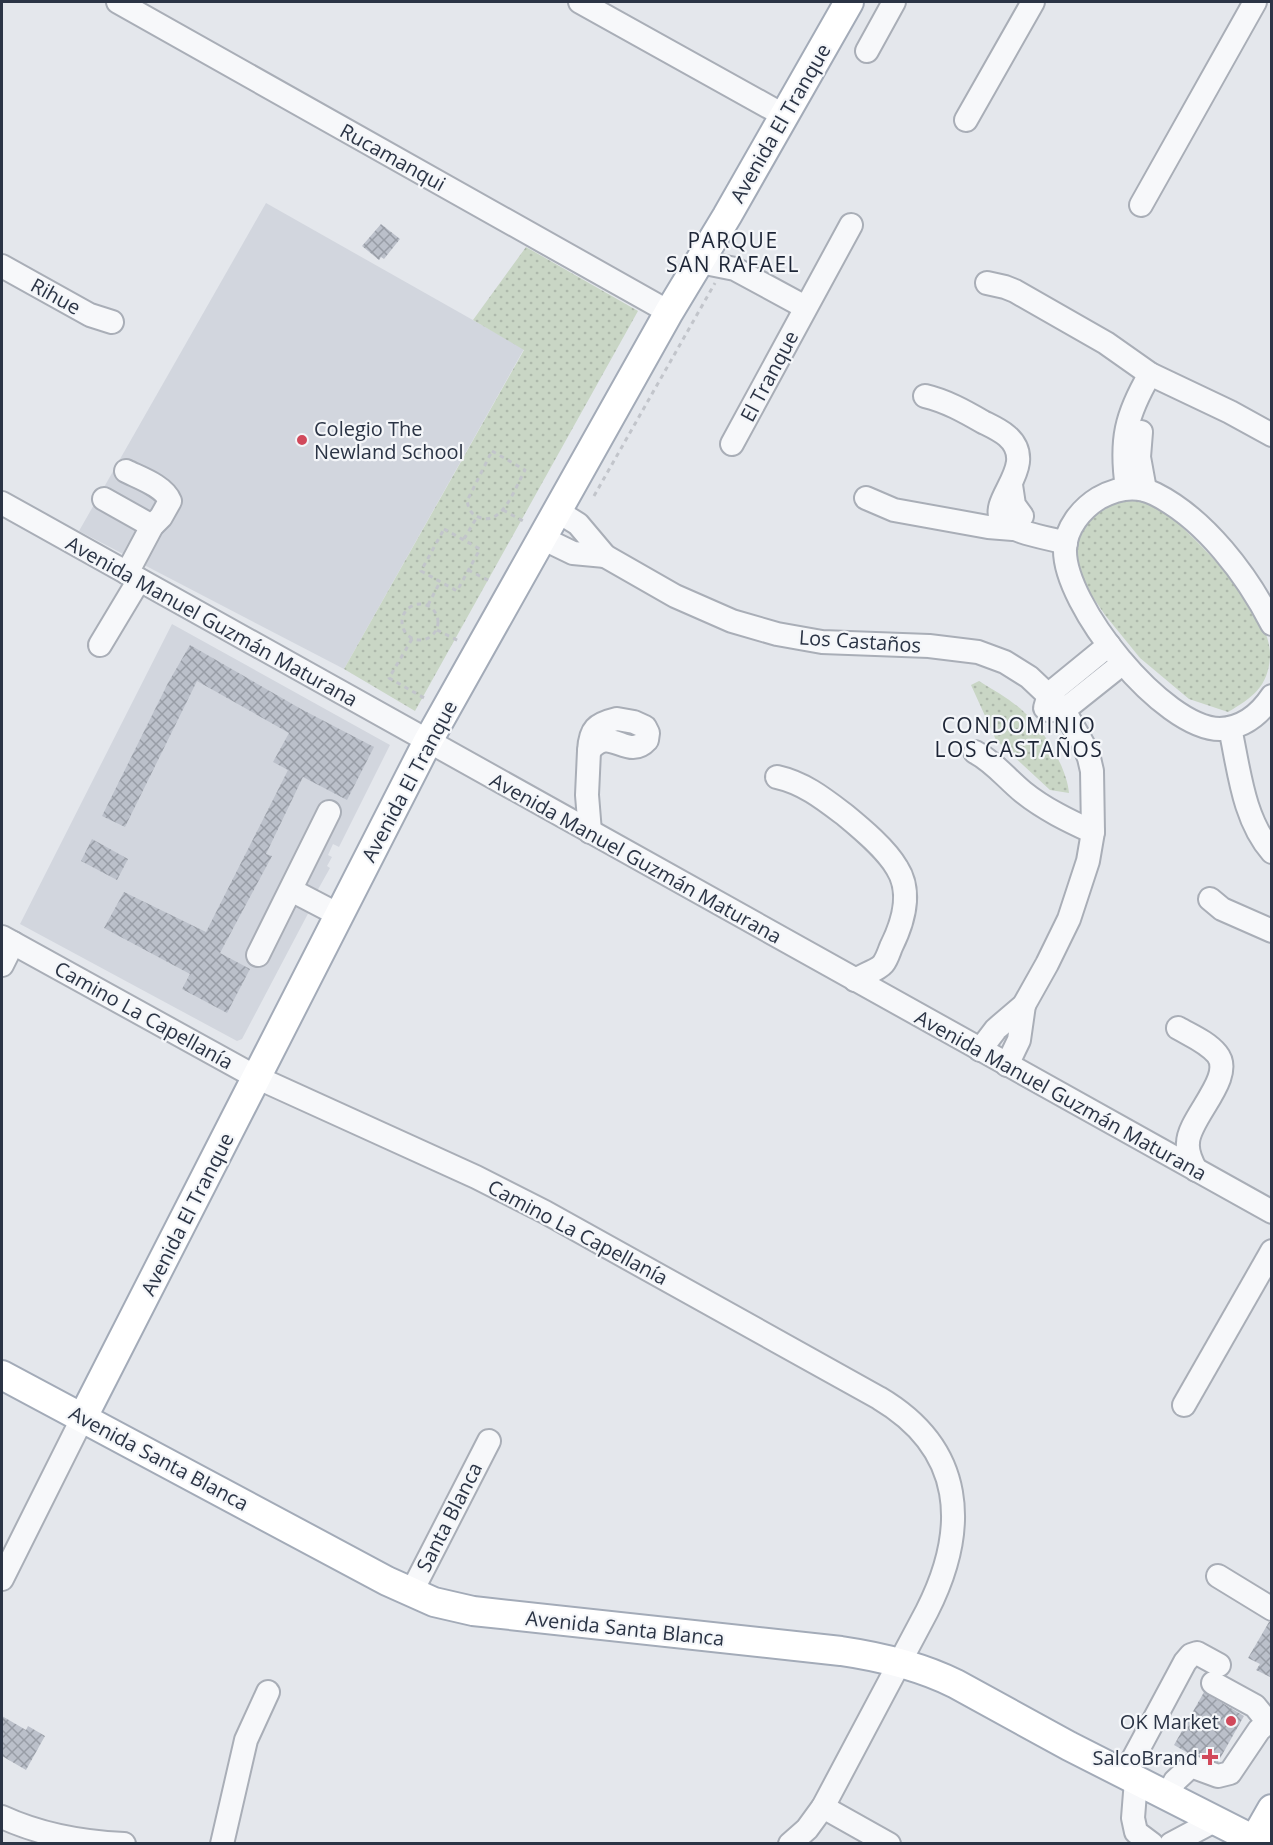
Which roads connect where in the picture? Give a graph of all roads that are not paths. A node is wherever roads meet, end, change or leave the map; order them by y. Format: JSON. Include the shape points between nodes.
{"nodes":[{"id":1,"x":118,"y":2,"type":"edge"},
{"id":2,"x":580,"y":2,"type":"edge"},
{"id":3,"x":849,"y":2,"type":"edge"},
{"id":4,"x":894,"y":2,"type":"edge"},
{"id":5,"x":1033,"y":2,"type":"edge"},
{"id":6,"x":1256,"y":2,"type":"edge"},
{"id":7,"x":867,"y":51,"type":"dead end"},
{"id":8,"x":785,"y":116,"type":"junction"},
{"id":9,"x":966,"y":120,"type":"dead end"},
{"id":10,"x":1141,"y":205,"type":"dead end"},
{"id":11,"x":851,"y":225,"type":"dead end"},
{"id":12,"x":715,"y":235,"type":"junction"},
{"id":13,"x":700,"y":262,"type":"junction"},
{"id":14,"x":2,"y":266,"type":"edge"},
{"id":15,"x":735,"y":269,"type":"junction"},
{"id":16,"x":987,"y":283,"type":"dead end"},
{"id":17,"x":805,"y":307,"type":"junction"},
{"id":18,"x":669,"y":312,"type":"junction"},
{"id":19,"x":112,"y":322,"type":"dead end"},
{"id":20,"x":1156,"y":377,"type":"junction"},
{"id":21,"x":925,"y":396,"type":"dead end"},
{"id":22,"x":1272,"y":435,"type":"edge"},
{"id":23,"x":732,"y":444,"type":"dead end"},
{"id":24,"x":126,"y":471,"type":"dead end"},
{"id":25,"x":1136,"y":489,"type":"junction"},
{"id":26,"x":866,"y":498,"type":"dead end"},
{"id":27,"x":104,"y":499,"type":"dead end"},
{"id":28,"x":2,"y":503,"type":"edge"},
{"id":29,"x":557,"y":511,"type":"junction"},
{"id":30,"x":1011,"y":520,"type":"junction"},
{"id":31,"x":152,"y":526,"type":"junction"},
{"id":32,"x":533,"y":530,"type":"junction"},
{"id":33,"x":1068,"y":536,"type":"junction"},
{"id":34,"x":605,"y":556,"type":"junction"},
{"id":35,"x":133,"y":577,"type":"junction"},
{"id":36,"x":1272,"y":624,"type":"edge"},
{"id":37,"x":100,"y":645,"type":"dead end"},
{"id":38,"x":1109,"y":645,"type":"junction"},
{"id":39,"x":1123,"y":663,"type":"junction"},
{"id":40,"x":1272,"y":696,"type":"edge"},
{"id":41,"x":1052,"y":705,"type":"junction"},
{"id":42,"x":1236,"y":726,"type":"junction"},
{"id":43,"x":428,"y":741,"type":"junction"},
{"id":44,"x":589,"y":751,"type":"dead end"},
{"id":45,"x":975,"y":752,"type":"dead end"},
{"id":46,"x":777,"y":777,"type":"dead end"},
{"id":47,"x":587,"y":795,"type":"junction"},
{"id":48,"x":329,"y":812,"type":"dead end"},
{"id":49,"x":564,"y":817,"type":"junction"},
{"id":50,"x":1272,"y":827,"type":"edge"},
{"id":51,"x":590,"y":832,"type":"junction"},
{"id":52,"x":1093,"y":832,"type":"junction"},
{"id":53,"x":1272,"y":852,"type":"edge"},
{"id":54,"x":291,"y":890,"type":"junction"},
{"id":55,"x":1210,"y":899,"type":"dead end"},
{"id":56,"x":339,"y":915,"type":"junction"},
{"id":57,"x":1272,"y":931,"type":"edge"},
{"id":58,"x":8,"y":940,"type":"edge"},
{"id":59,"x":258,"y":955,"type":"dead end"},
{"id":60,"x":2,"y":965,"type":"edge"},
{"id":61,"x":882,"y":965,"type":"junction"},
{"id":62,"x":855,"y":980,"type":"junction"},
{"id":63,"x":886,"y":997,"type":"junction"},
{"id":64,"x":1024,"y":1005,"type":"junction"},
{"id":65,"x":1178,"y":1028,"type":"dead end"},
{"id":66,"x":980,"y":1050,"type":"junction"},
{"id":67,"x":1007,"y":1065,"type":"junction"},
{"id":68,"x":256,"y":1077,"type":"junction"},
{"id":69,"x":1191,"y":1129,"type":"junction"},
{"id":70,"x":1151,"y":1145,"type":"junction"},
{"id":71,"x":1196,"y":1170,"type":"junction"},
{"id":72,"x":1272,"y":1212,"type":"edge"},
{"id":73,"x":1272,"y":1251,"type":"edge"},
{"id":74,"x":2,"y":1375,"type":"edge"},
{"id":75,"x":1184,"y":1405,"type":"dead end"},
{"id":76,"x":83,"y":1417,"type":"junction"},
{"id":77,"x":489,"y":1442,"type":"dead end"},
{"id":78,"x":1218,"y":1576,"type":"dead end"},
{"id":79,"x":2,"y":1579,"type":"edge"},
{"id":80,"x":411,"y":1593,"type":"junction"},
{"id":81,"x":1272,"y":1609,"type":"edge"},
{"id":82,"x":899,"y":1662,"type":"junction"},
{"id":83,"x":268,"y":1692,"type":"dead end"},
{"id":84,"x":1270,"y":1723,"type":"edge"},
{"id":85,"x":1131,"y":1777,"type":"junction"},
{"id":86,"x":1167,"y":1796,"type":"junction"},
{"id":87,"x":823,"y":1807,"type":"junction"},
{"id":88,"x":1272,"y":1809,"type":"edge"},
{"id":89,"x":2,"y":1817,"type":"edge"},
{"id":90,"x":1216,"y":1820,"type":"junction"},
{"id":91,"x":1256,"y":1842,"type":"edge"},
{"id":92,"x":1174,"y":1843,"type":"edge"},
{"id":93,"x":124,"y":1844,"type":"edge"},
{"id":94,"x":222,"y":1844,"type":"edge"},
{"id":95,"x":790,"y":1844,"type":"edge"},
{"id":96,"x":889,"y":1844,"type":"edge"},
{"id":97,"x":1152,"y":1844,"type":"edge"}],
"edges":[{"from":1,"to":18,"type":"street","name":"Rucamanqui"},
{"from":2,"to":8,"type":"street"},
{"from":3,"to":8,"type":"main road","name":"Avenida El Tranque"},
{"from":4,"to":7,"type":"street"},
{"from":5,"to":9,"type":"street"},
{"from":6,"to":10,"type":"street"},
{"from":8,"to":12,"type":"main road","name":"Avenida El Tranque"},
{"from":11,"to":17,"type":"street","name":"El Tranque"},
{"from":12,"to":13,"type":"main road","name":"Avenida El Tranque"},
{"from":12,"to":15,"type":"street"},
{"from":13,"to":15,"type":"street","name":"El Tranque"},
{"from":13,"to":18,"type":"main road","name":"Avenida El Tranque"},
{"from":14,"to":19,"type":"street","name":"Rihue","via":[[90,315]]},
{"from":15,"to":17,"type":"street","name":"El Tranque"},
{"from":16,"to":20,"type":"street","via":[[1015,291]]},
{"from":17,"to":23,"type":"street","name":"El Tranque"},
{"from":18,"to":29,"type":"main road","name":"Avenida El Tranque"},
{"from":20,"to":22,"type":"street"},
{"from":20,"to":25,"type":"street","via":[[1140,434]]},
{"from":21,"to":30,"type":"street","via":[[948,403],[1011,441],[1017,467],[1001,503]]},
{"from":24,"to":31,"type":"street","via":[[168,495],[170,501]]},
{"from":25,"to":33,"type":"street","via":[[1111,492],[1089,505],[1074,521]]},
{"from":25,"to":36,"type":"street","via":[[1172,504],[1204,531],[1222,550]]},
{"from":26,"to":30,"type":"street","via":[[894,510],[972,523]]},
{"from":27,"to":31,"type":"street"},
{"from":28,"to":35,"type":"street","name":"Avenida Manuel Guzmán Maturana"},
{"from":29,"to":32,"type":"main road","name":"Avenida El Tranque"},
{"from":29,"to":34,"type":"street","name":"Los Castaños","via":[[578,524]]},
{"from":30,"to":33,"type":"street"},
{"from":31,"to":35,"type":"street"},
{"from":32,"to":34,"type":"street","name":"Los Castaños","via":[[573,553]]},
{"from":32,"to":43,"type":"main road","name":"Avenida El Tranque"},
{"from":33,"to":38,"type":"street","via":[[1066,559],[1072,579],[1088,614]]},
{"from":34,"to":41,"type":"street","name":"Los Castaños","via":[[732,621],[777,634],[846,644],[953,650]]},
{"from":35,"to":37,"type":"street"},
{"from":35,"to":43,"type":"street","name":"Avenida Manuel Guzmán Maturana"},
{"from":38,"to":39,"type":"street"},
{"from":38,"to":41,"type":"street"},
{"from":39,"to":41,"type":"street"},
{"from":39,"to":42,"type":"street","via":[[1185,718],[1206,727]]},
{"from":40,"to":42,"type":"street","via":[[1256,714]]},
{"from":41,"to":52,"type":"street","name":"Los Castaños","via":[[1092,795]]},
{"from":42,"to":50,"type":"street"},
{"from":42,"to":53,"type":"street","via":[[1249,810]]},
{"from":43,"to":49,"type":"street","name":"Avenida Manuel Guzmán Maturana"},
{"from":43,"to":56,"type":"main road","name":"Avenida El Tranque"},
{"from":44,"to":47,"type":"street"},
{"from":45,"to":52,"type":"street","via":[[1044,807]]},
{"from":46,"to":61,"type":"street","via":[[795,781],[824,799],[857,825],[897,868],[905,902],[902,923]]},
{"from":47,"to":49,"type":"street"},
{"from":47,"to":51,"type":"street"},
{"from":48,"to":54,"type":"street"},
{"from":49,"to":51,"type":"street","name":"Avenida Manuel Guzmán Maturana"},
{"from":51,"to":62,"type":"street","name":"Avenida Manuel Guzmán Maturana"},
{"from":52,"to":64,"type":"street","name":"Los Castaños","via":[[1069,919]]},
{"from":54,"to":56,"type":"street"},
{"from":54,"to":59,"type":"street"},
{"from":55,"to":57,"type":"street","via":[[1222,909]]},
{"from":56,"to":68,"type":"main road","name":"Avenida El Tranque"},
{"from":58,"to":60,"type":"street"},
{"from":58,"to":68,"type":"street","name":"Camino La Capellanía"},
{"from":61,"to":62,"type":"street"},
{"from":61,"to":63,"type":"street"},
{"from":62,"to":63,"type":"street","name":"Avenida Manuel Guzmán Maturana"},
{"from":63,"to":66,"type":"street","name":"Avenida Manuel Guzmán Maturana"},
{"from":64,"to":66,"type":"street","name":"Los Castaños","via":[[996,1029]]},
{"from":64,"to":67,"type":"street","name":"Los Castaños","via":[[1019,1040]]},
{"from":65,"to":69,"type":"street","via":[[1219,1056],[1222,1074]]},
{"from":66,"to":67,"type":"street","name":"Avenida Manuel Guzmán Maturana"},
{"from":67,"to":70,"type":"street","name":"Avenida Manuel Guzmán Maturana"},
{"from":68,"to":76,"type":"main road","name":"Avenida El Tranque"},
{"from":68,"to":82,"type":"street","name":"Camino La Capellanía","via":[[545,1212],[910,1419],[929,1440],[943,1466],[951,1492],[953,1523],[942,1580]]},
{"from":69,"to":70,"type":"street"},
{"from":69,"to":71,"type":"street","via":[[1188,1152]]},
{"from":70,"to":71,"type":"street","name":"Avenida Manuel Guzmán Maturana"},
{"from":71,"to":72,"type":"street","name":"Avenida Manuel Guzmán Maturana"},
{"from":73,"to":75,"type":"street"},
{"from":74,"to":76,"type":"main road","name":"Avenida Santa Blanca"},
{"from":76,"to":79,"type":"street","name":"Avenida El Tranque"},
{"from":76,"to":80,"type":"main road","name":"Avenida Santa Blanca"},
{"from":77,"to":80,"type":"street","name":"Santa Blanca"},
{"from":78,"to":81,"type":"street"},
{"from":80,"to":82,"type":"main road","name":"Avenida Santa Blanca","via":[[473,1611],[841,1652]]},
{"from":82,"to":85,"type":"main road","name":"Avenida Santa Blanca","via":[[948,1680]]},
{"from":82,"to":87,"type":"street","name":"Camino La Capellanía"},
{"from":83,"to":94,"type":"street","via":[[246,1740]]},
{"from":84,"to":85,"type":"street","via":[[1197,1653],[1191,1655]]},
{"from":84,"to":86,"type":"street","via":[[1259,1730],[1230,1773],[1218,1776],[1191,1766],[1175,1781]]},
{"from":85,"to":86,"type":"main road","name":"Avenida Santa Blanca"},
{"from":85,"to":97,"type":"street","via":[[1136,1832]]},
{"from":86,"to":90,"type":"main road","name":"Avenida Santa Blanca"},
{"from":87,"to":95,"type":"street","name":"Camino La Capellanía"},
{"from":87,"to":96,"type":"street"},
{"from":88,"to":91,"type":"main road"},
{"from":89,"to":93,"type":"street","via":[[42,1833]]},
{"from":90,"to":91,"type":"main road","name":"Avenida Santa Blanca"},
{"from":90,"to":92,"type":"street"}]}
